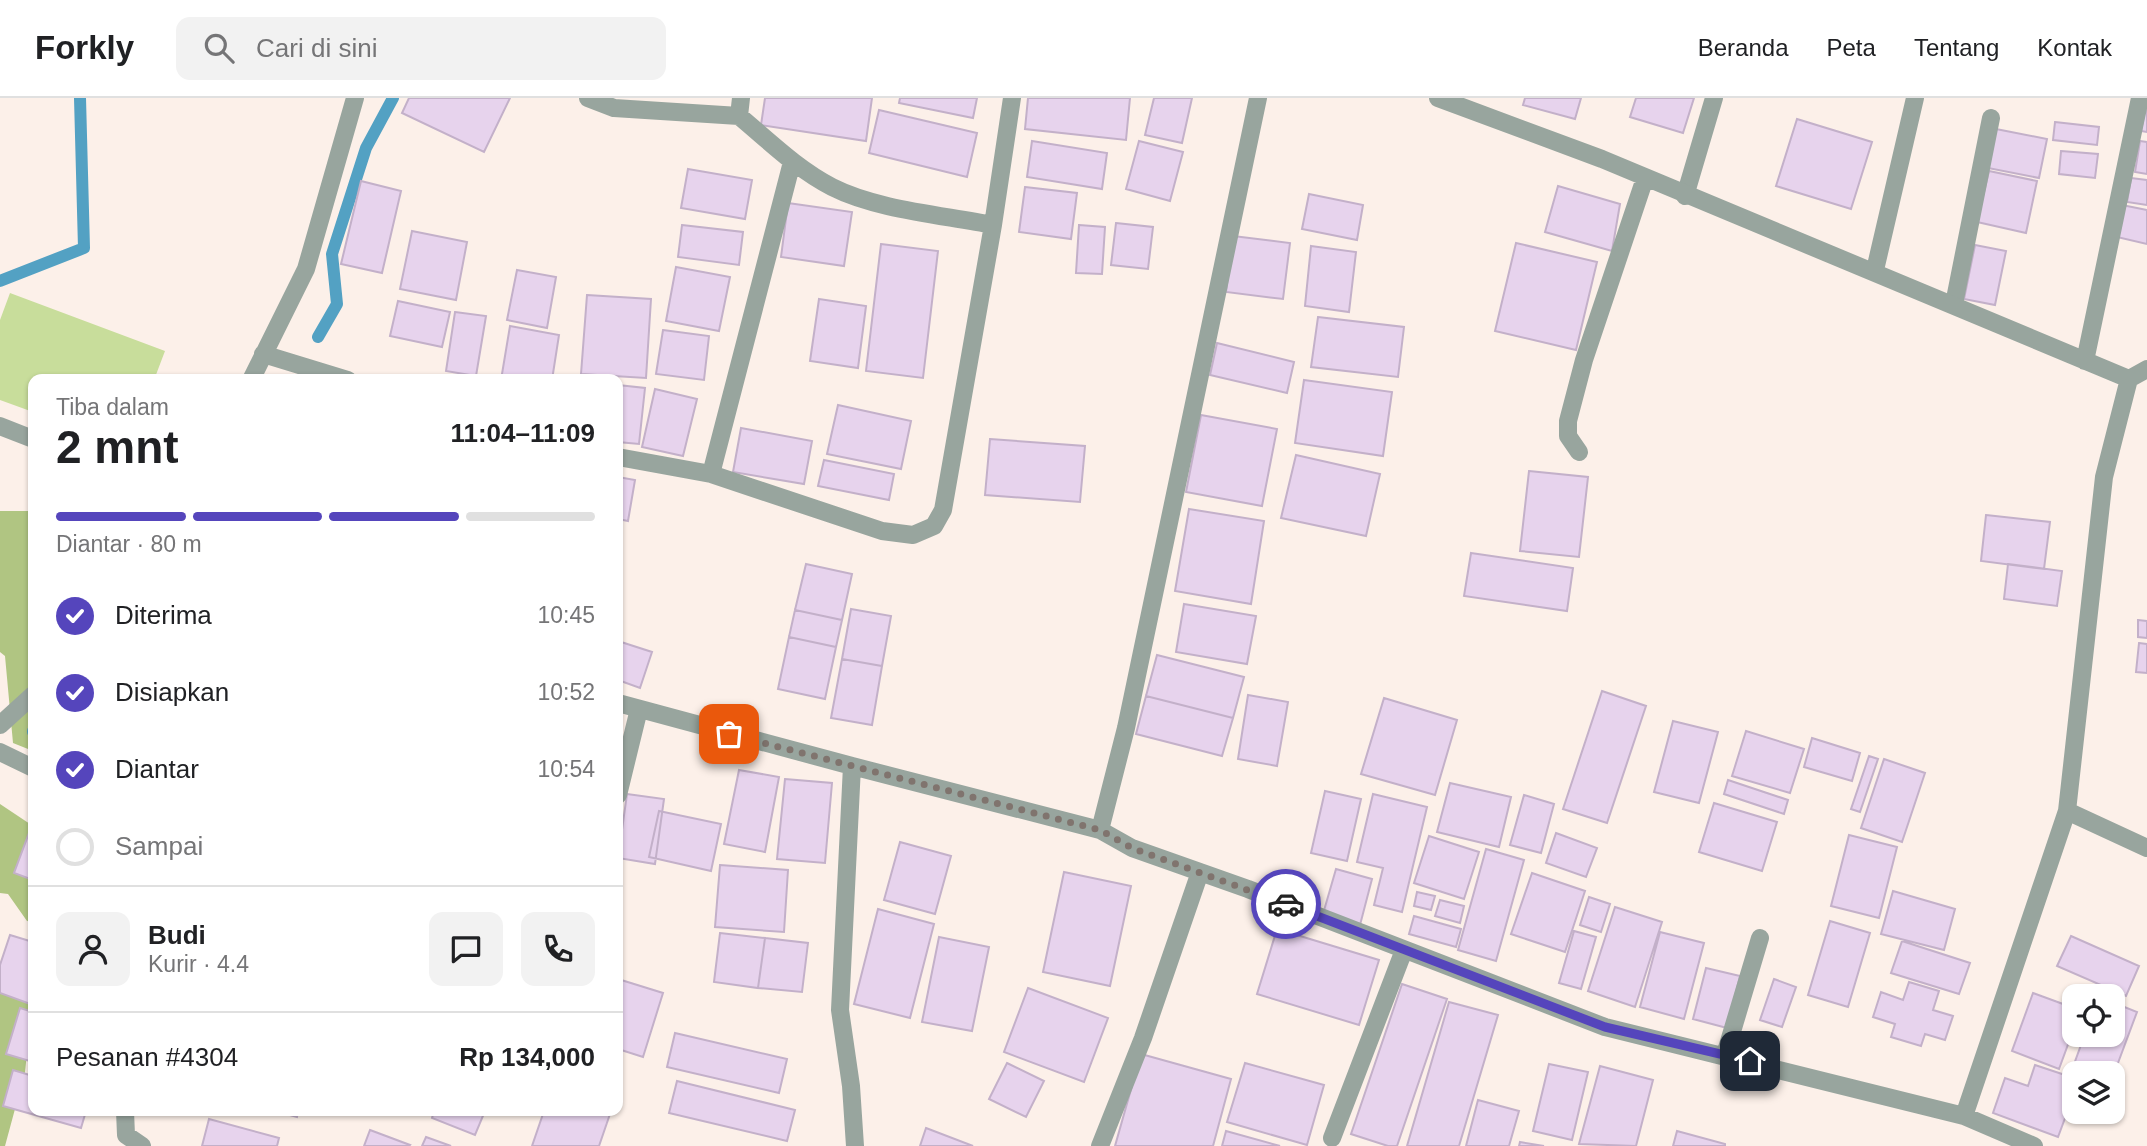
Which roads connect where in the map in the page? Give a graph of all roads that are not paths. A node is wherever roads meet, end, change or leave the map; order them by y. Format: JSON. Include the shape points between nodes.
{"nodes":[{"id":1,"x":355,"y":98,"type":"edge"},
{"id":2,"x":588,"y":98,"type":"edge"},
{"id":3,"x":1012,"y":98,"type":"edge"},
{"id":4,"x":1258,"y":98,"type":"edge"},
{"id":5,"x":1438,"y":98,"type":"edge"},
{"id":6,"x":1714,"y":98,"type":"edge"},
{"id":7,"x":1915,"y":98,"type":"edge"},
{"id":8,"x":2140,"y":98,"type":"edge"},
{"id":9,"x":740,"y":107,"type":"edge"},
{"id":10,"x":1991,"y":118,"type":"dead end"},
{"id":11,"x":792,"y":162,"type":"junction"},
{"id":12,"x":1645,"y":178,"type":"junction"},
{"id":13,"x":1685,"y":196,"type":"junction"},
{"id":14,"x":993,"y":225,"type":"junction"},
{"id":15,"x":1875,"y":270,"type":"junction"},
{"id":16,"x":1954,"y":304,"type":"junction"},
{"id":17,"x":263,"y":355,"type":"junction"},
{"id":18,"x":2085,"y":361,"type":"junction"},
{"id":19,"x":2147,"y":370,"type":"edge"},
{"id":20,"x":254,"y":374,"type":"edge"},
{"id":21,"x":328,"y":374,"type":"edge"},
{"id":22,"x":2129,"y":379,"type":"junction"},
{"id":23,"x":0,"y":426,"type":"edge"},
{"id":24,"x":28,"y":437,"type":"edge"},
{"id":25,"x":1579,"y":452,"type":"dead end"},
{"id":26,"x":623,"y":458,"type":"edge"},
{"id":27,"x":711,"y":474,"type":"junction"},
{"id":28,"x":28,"y":700,"type":"edge"},
{"id":29,"x":623,"y":704,"type":"edge"},
{"id":30,"x":639,"y":709,"type":"junction"},
{"id":31,"x":0,"y":725,"type":"edge"},
{"id":32,"x":0,"y":752,"type":"edge"},
{"id":33,"x":28,"y":766,"type":"edge"},
{"id":34,"x":852,"y":766,"type":"junction"},
{"id":35,"x":623,"y":775,"type":"edge"},
{"id":36,"x":2067,"y":811,"type":"junction"},
{"id":37,"x":1100,"y":830,"type":"junction"},
{"id":38,"x":2147,"y":848,"type":"edge"},
{"id":39,"x":1200,"y":872,"type":"junction"},
{"id":40,"x":1760,"y":938,"type":"dead end"},
{"id":41,"x":1404,"y":950,"type":"junction"},
{"id":42,"x":1725,"y":1055,"type":"junction"},
{"id":43,"x":1964,"y":1115,"type":"junction"},
{"id":44,"x":125,"y":1116,"type":"edge"},
{"id":45,"x":1332,"y":1138,"type":"dead end"},
{"id":46,"x":142,"y":1146,"type":"edge"},
{"id":47,"x":855,"y":1146,"type":"edge"},
{"id":48,"x":1100,"y":1146,"type":"edge"},
{"id":49,"x":2034,"y":1146,"type":"edge"}],
"edges":[{"from":1,"to":17,"type":"street","via":[[306,269]]},
{"from":2,"to":9,"type":"street","via":[[614,108]]},
{"from":3,"to":14,"type":"street"},
{"from":4,"to":37,"type":"street","via":[[1126,728]]},
{"from":5,"to":12,"type":"street"},
{"from":6,"to":13,"type":"street"},
{"from":7,"to":15,"type":"street"},
{"from":8,"to":18,"type":"street"},
{"from":9,"to":11,"type":"street"},
{"from":10,"to":16,"type":"street"},
{"from":11,"to":14,"type":"street","via":[[863,199]]},
{"from":11,"to":27,"type":"street"},
{"from":12,"to":13,"type":"street"},
{"from":12,"to":25,"type":"street","via":[[1568,421],[1568,436]]},
{"from":13,"to":15,"type":"street"},
{"from":14,"to":27,"type":"street","via":[[943,510],[934,526],[913,535],[882,531]]},
{"from":15,"to":16,"type":"street"},
{"from":16,"to":18,"type":"street"},
{"from":17,"to":20,"type":"street"},
{"from":17,"to":21,"type":"street"},
{"from":18,"to":22,"type":"street"},
{"from":19,"to":22,"type":"street"},
{"from":22,"to":36,"type":"street","via":[[2104,477]]},
{"from":23,"to":24,"type":"street"},
{"from":26,"to":27,"type":"street"},
{"from":28,"to":31,"type":"street"},
{"from":29,"to":30,"type":"street"},
{"from":30,"to":34,"type":"street"},
{"from":30,"to":35,"type":"street"},
{"from":32,"to":33,"type":"street"},
{"from":34,"to":37,"type":"street"},
{"from":34,"to":47,"type":"street","via":[[840,1010]]},
{"from":36,"to":38,"type":"street"},
{"from":36,"to":43,"type":"street"},
{"from":37,"to":39,"type":"street","via":[[1132,848]]},
{"from":39,"to":41,"type":"street"},
{"from":39,"to":48,"type":"street"},
{"from":40,"to":42,"type":"street"},
{"from":41,"to":42,"type":"street","via":[[1605,1027]]},
{"from":41,"to":45,"type":"street"},
{"from":42,"to":43,"type":"street"},
{"from":43,"to":49,"type":"street"},
{"from":44,"to":46,"type":"street","via":[[126,1135]]}]}
